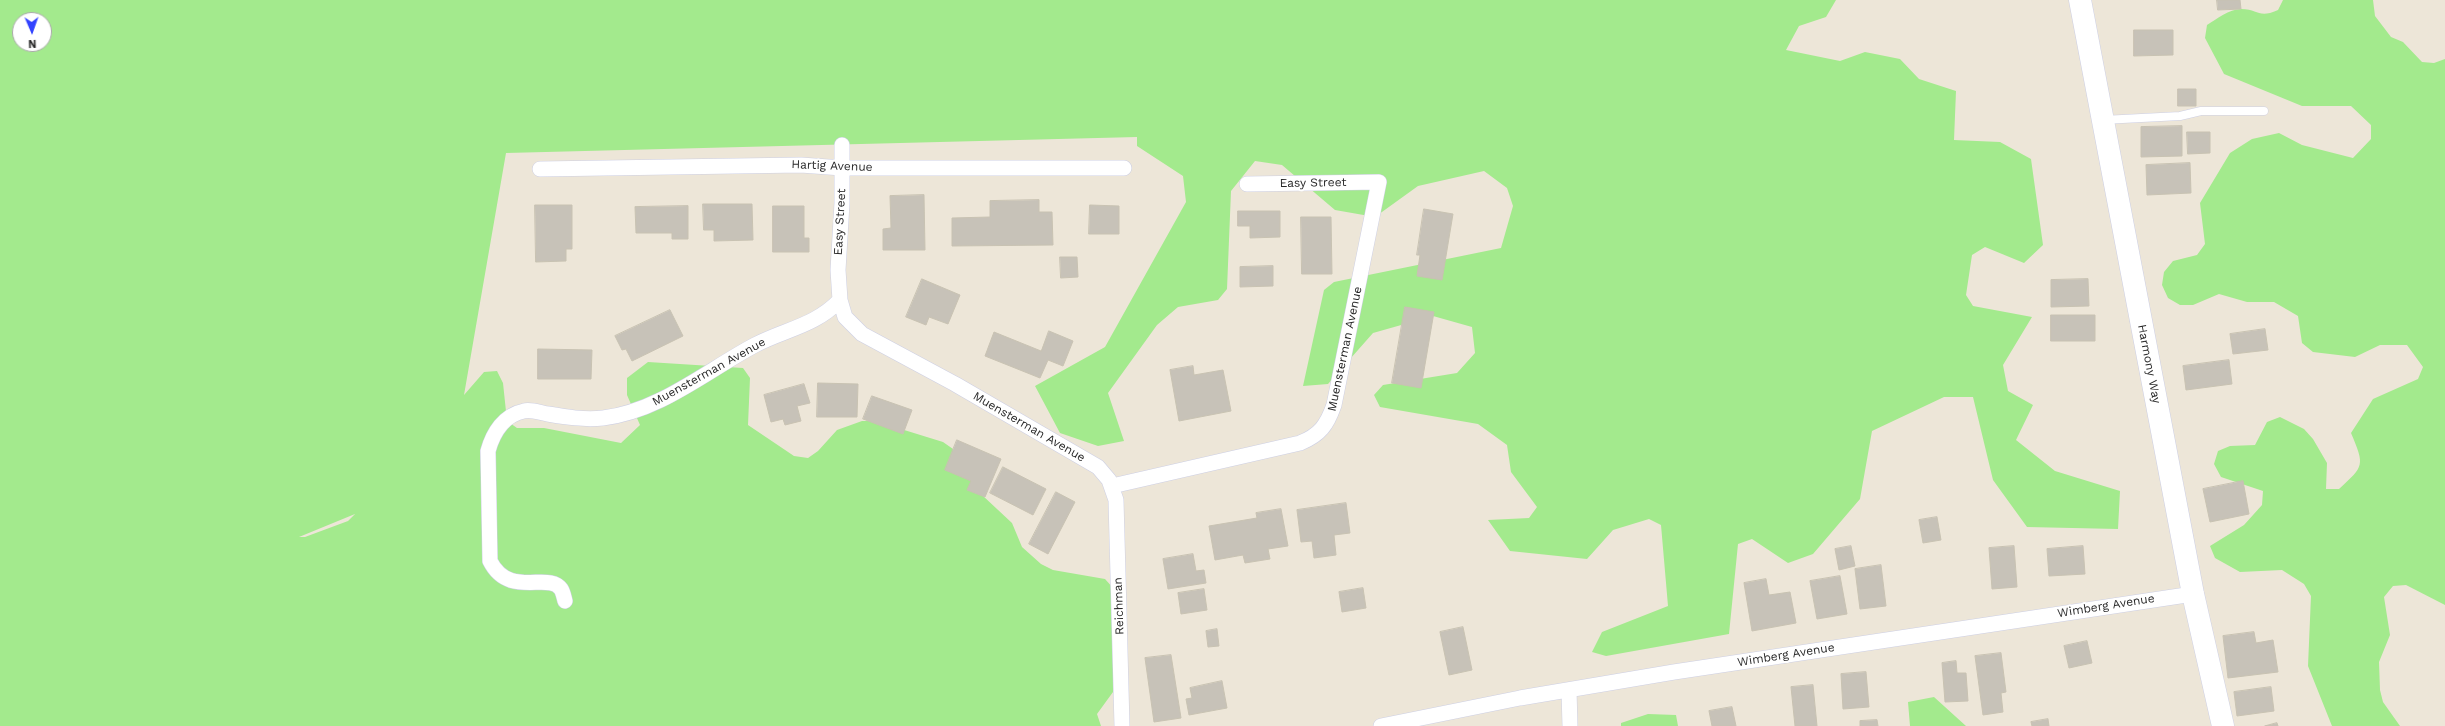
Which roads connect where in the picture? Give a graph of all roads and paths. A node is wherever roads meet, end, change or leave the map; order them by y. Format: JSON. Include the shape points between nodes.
{"nodes":[{"id":1,"x":2080,"y":0,"type":"edge"},
{"id":2,"x":2264,"y":111,"type":"dead end"},
{"id":3,"x":2103,"y":120,"type":"junction"},
{"id":4,"x":842,"y":145,"type":"dead end"},
{"id":5,"x":842,"y":168,"type":"junction"},
{"id":6,"x":1124,"y":168,"type":"dead end"},
{"id":7,"x":540,"y":169,"type":"dead end"},
{"id":8,"x":1379,"y":182,"type":"joint"},
{"id":9,"x":1247,"y":184,"type":"dead end"},
{"id":10,"x":840,"y":300,"type":"junction"},
{"id":11,"x":1112,"y":486,"type":"junction"},
{"id":12,"x":2193,"y":594,"type":"junction"},
{"id":13,"x":565,"y":601,"type":"dead end"},
{"id":14,"x":1570,"y":690,"type":"junction"},
{"id":15,"x":1122,"y":726,"type":"edge"},
{"id":16,"x":1381,"y":726,"type":"edge"},
{"id":17,"x":1570,"y":726,"type":"edge"},
{"id":18,"x":2223,"y":726,"type":"edge"}],
"edges":[{"from":1,"to":3,"type":"street","name":"Harmony Way"},
{"from":2,"to":3,"type":"lane","via":[[2201,111],[2180,116]]},
{"from":3,"to":12,"type":"street","name":"Harmony Way"},
{"from":4,"to":5,"type":"street","name":"Easy Street"},
{"from":5,"to":6,"type":"street","name":"Hartig Avenue"},
{"from":5,"to":7,"type":"street","name":"Hartig Avenue","via":[[801,165]]},
{"from":5,"to":10,"type":"street","name":"Easy Street","via":[[838,270]]},
{"from":8,"to":9,"type":"street","name":"Easy Street"},
{"from":8,"to":11,"type":"street","name":"Muensterman Avenue","via":[[1334,405],[1324,429],[1314,438],[1300,443]]},
{"from":10,"to":11,"type":"street","name":"Muensterman Avenue","via":[[845,317],[862,334],[955,384],[1098,467]]},
{"from":10,"to":13,"type":"street","name":"Muensterman Avenue","via":[[818,319],[756,345],[689,385],[629,413],[603,418],[576,419],[526,410],[512,415],[501,425],[492,437],[488,451],[490,561],[498,573],[511,581],[554,583],[561,588]]},
{"from":11,"to":15,"type":"street","name":"Reichman","via":[[1116,500]]},
{"from":12,"to":14,"type":"street","name":"Wimberg Avenue"},
{"from":12,"to":18,"type":"street","name":"Harmony Way"},
{"from":14,"to":16,"type":"street","name":"Wimberg Avenue"},
{"from":14,"to":17,"type":"street"}]}
